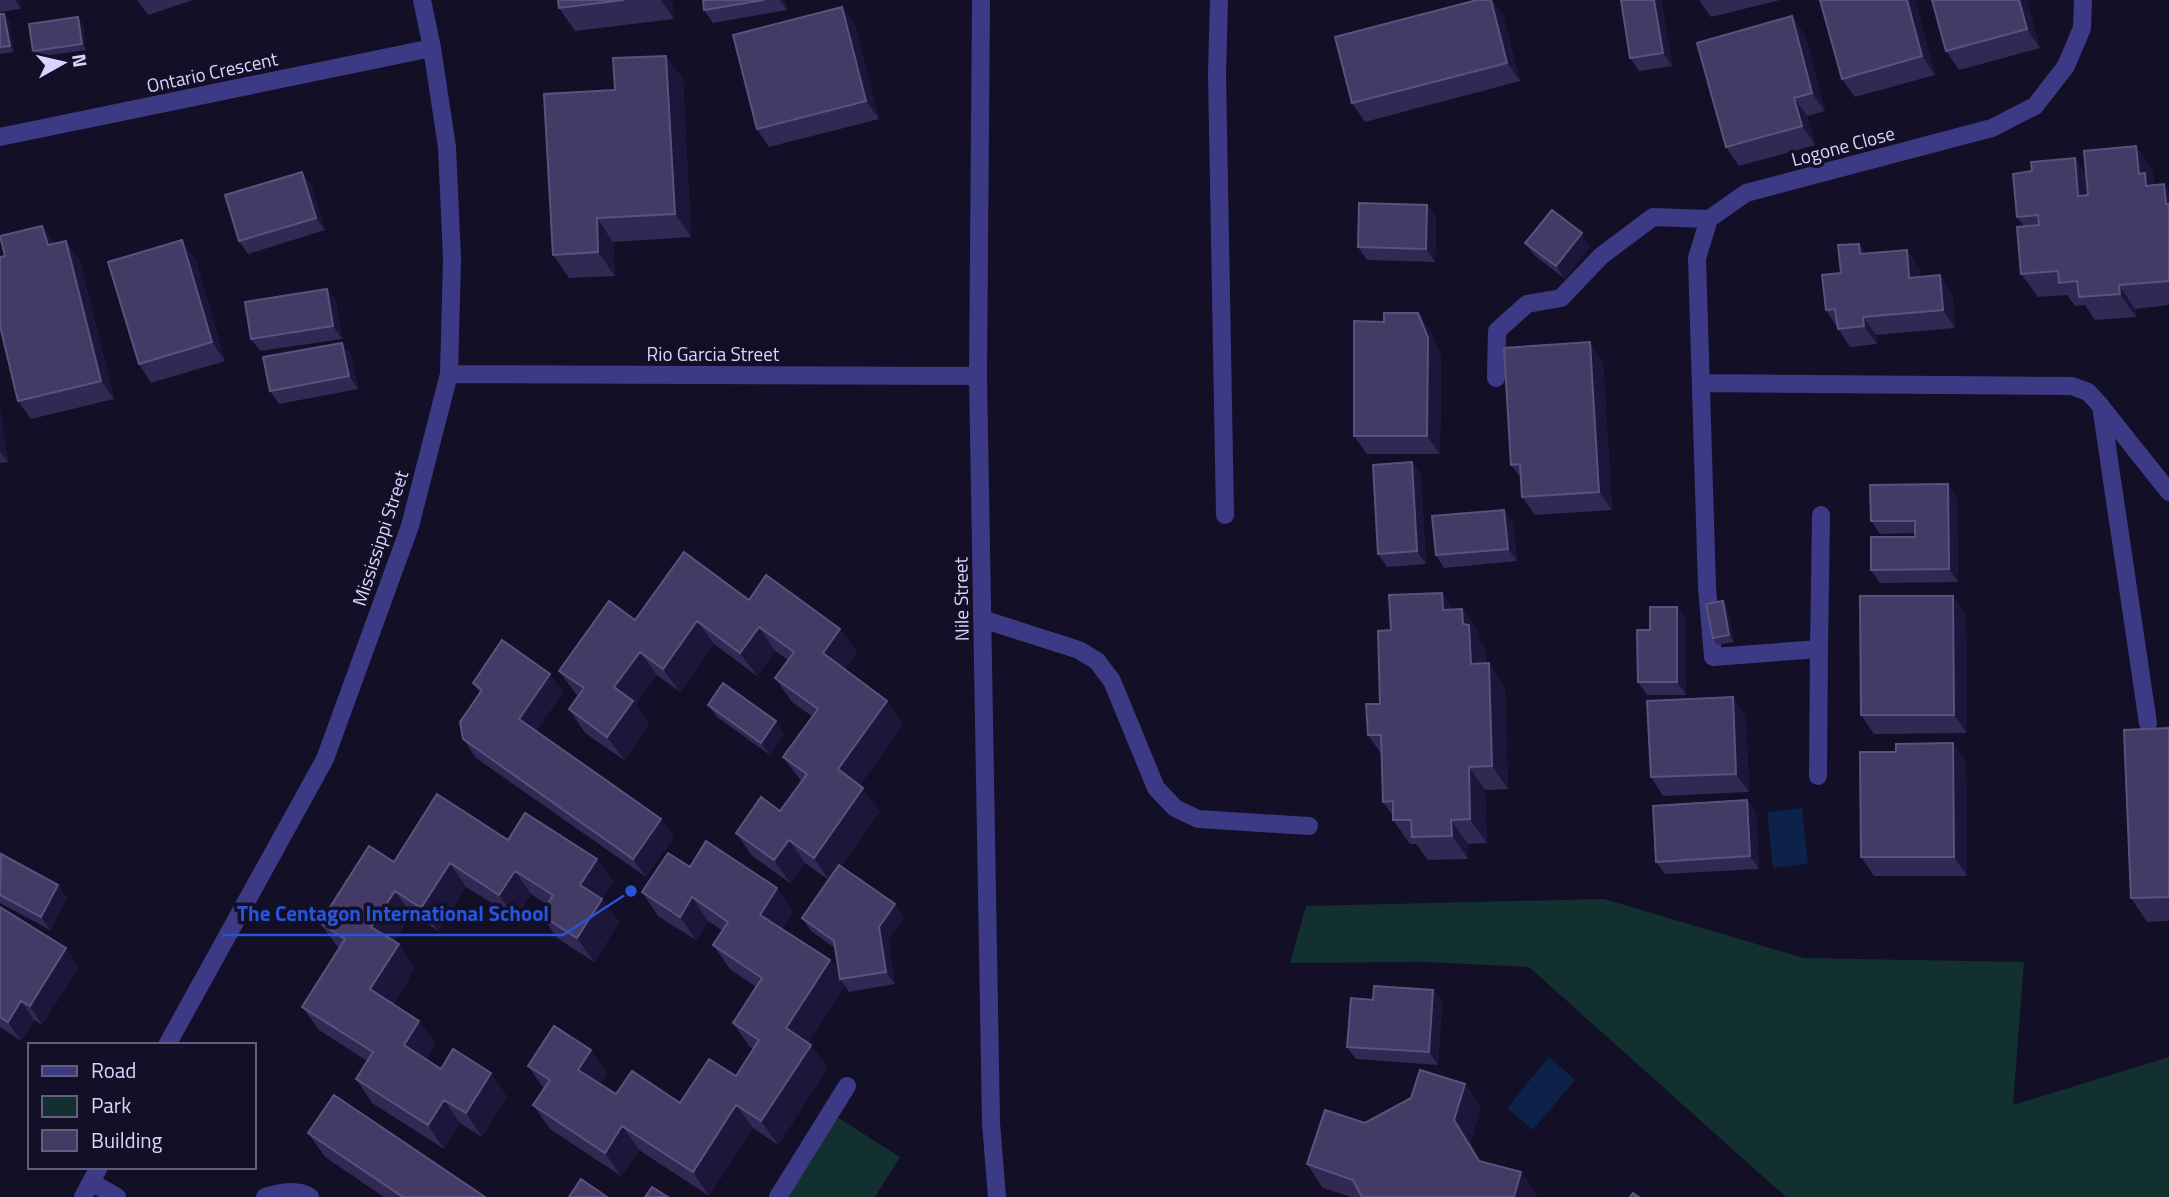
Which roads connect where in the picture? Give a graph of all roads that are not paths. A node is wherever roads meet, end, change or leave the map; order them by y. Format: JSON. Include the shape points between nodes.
{"nodes":[{"id":1,"x":422,"y":0,"type":"edge"},
{"id":2,"x":981,"y":0,"type":"edge"},
{"id":3,"x":1219,"y":0,"type":"edge"},
{"id":4,"x":2083,"y":0,"type":"edge"},
{"id":5,"x":432,"y":48,"type":"junction"},
{"id":6,"x":0,"y":137,"type":"edge"},
{"id":7,"x":1709,"y":219,"type":"junction"},
{"id":8,"x":449,"y":374,"type":"junction"},
{"id":9,"x":978,"y":376,"type":"junction"},
{"id":10,"x":1496,"y":378,"type":"dead end"},
{"id":11,"x":1701,"y":383,"type":"junction"},
{"id":12,"x":2101,"y":406,"type":"junction"},
{"id":13,"x":2169,"y":492,"type":"edge"},
{"id":14,"x":1225,"y":515,"type":"dead end"},
{"id":15,"x":1821,"y":515,"type":"dead end"},
{"id":16,"x":982,"y":619,"type":"junction"},
{"id":17,"x":1819,"y":649,"type":"junction"},
{"id":18,"x":2148,"y":723,"type":"dead end"},
{"id":19,"x":1818,"y":776,"type":"dead end"},
{"id":20,"x":1309,"y":826,"type":"dead end"},
{"id":21,"x":168,"y":1043,"type":"edge"},
{"id":22,"x":847,"y":1086,"type":"dead end"},
{"id":23,"x":91,"y":1182,"type":"edge"},
{"id":24,"x":117,"y":1197,"type":"edge"},
{"id":25,"x":265,"y":1197,"type":"edge"},
{"id":26,"x":310,"y":1197,"type":"edge"},
{"id":27,"x":778,"y":1197,"type":"edge"},
{"id":28,"x":997,"y":1197,"type":"edge"}],
"edges":[{"from":1,"to":5,"type":"street","name":"Mississippi Street"},
{"from":2,"to":9,"type":"street","name":"Nile Street"},
{"from":3,"to":14,"type":"street"},
{"from":4,"to":7,"type":"street","name":"Logone Close","via":[[2082,28],[2066,66],[2035,106],[1992,128],[1746,193]]},
{"from":5,"to":6,"type":"street","name":"Ontario Crescent"},
{"from":5,"to":8,"type":"street","name":"Mississippi Street","via":[[447,147],[452,259]]},
{"from":7,"to":10,"type":"street","via":[[1653,217],[1601,256],[1561,298],[1527,304],[1497,331]]},
{"from":7,"to":11,"type":"street","via":[[1697,258]]},
{"from":8,"to":9,"type":"street","name":"Rio Garcia Street"},
{"from":8,"to":21,"type":"street","name":"Mississippi Street","via":[[410,526],[325,759]]},
{"from":9,"to":16,"type":"street","name":"Nile Street"},
{"from":11,"to":12,"type":"street","via":[[2072,386],[2088,392]]},
{"from":11,"to":17,"type":"street","via":[[1713,657]]},
{"from":12,"to":13,"type":"street"},
{"from":12,"to":18,"type":"street"},
{"from":15,"to":17,"type":"street"},
{"from":16,"to":20,"type":"street","via":[[1079,650],[1097,661],[1112,681],[1156,788],[1175,808],[1198,820]]},
{"from":16,"to":28,"type":"street","name":"Nile Street","via":[[991,1123]]},
{"from":17,"to":19,"type":"street"},
{"from":22,"to":27,"type":"street"},
{"from":23,"to":24,"type":"street"},
{"from":25,"to":26,"type":"street","via":[[302,1191]]}]}
